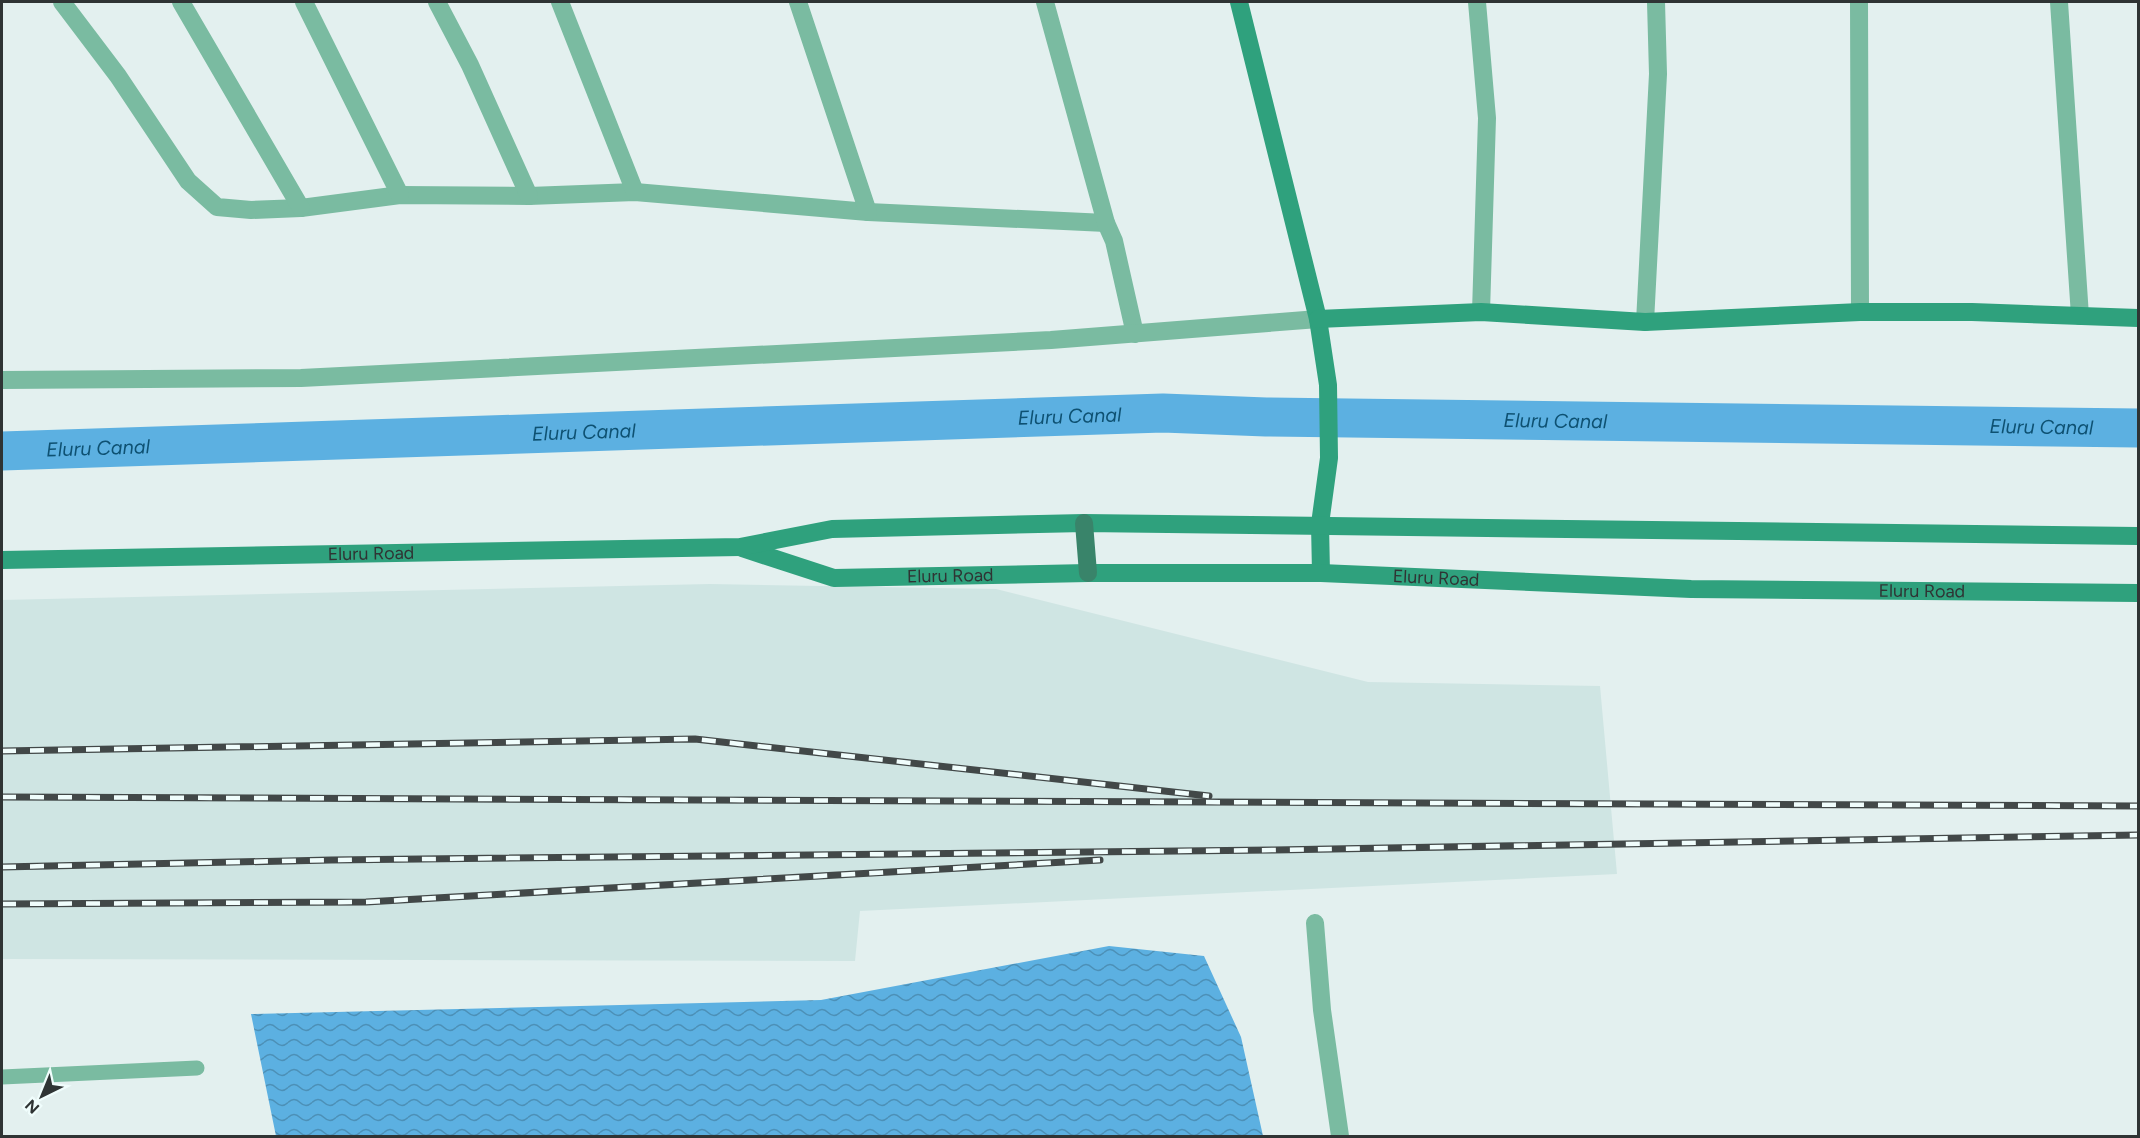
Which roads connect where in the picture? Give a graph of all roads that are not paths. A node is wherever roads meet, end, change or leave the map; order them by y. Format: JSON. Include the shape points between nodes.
{"nodes":[{"id":1,"x":62,"y":2,"type":"edge"},
{"id":2,"x":181,"y":2,"type":"edge"},
{"id":3,"x":304,"y":2,"type":"edge"},
{"id":4,"x":437,"y":2,"type":"edge"},
{"id":5,"x":560,"y":2,"type":"edge"},
{"id":6,"x":798,"y":2,"type":"edge"},
{"id":7,"x":1045,"y":2,"type":"edge"},
{"id":8,"x":1239,"y":2,"type":"edge"},
{"id":9,"x":1477,"y":2,"type":"edge"},
{"id":10,"x":1656,"y":2,"type":"edge"},
{"id":11,"x":1859,"y":2,"type":"edge"},
{"id":12,"x":2059,"y":2,"type":"edge"},
{"id":13,"x":635,"y":192,"type":"junction"},
{"id":14,"x":400,"y":195,"type":"junction"},
{"id":15,"x":530,"y":196,"type":"junction"},
{"id":16,"x":302,"y":208,"type":"junction"},
{"id":17,"x":868,"y":212,"type":"junction"},
{"id":18,"x":1107,"y":223,"type":"junction"},
{"id":19,"x":1481,"y":312,"type":"junction"},
{"id":20,"x":1860,"y":312,"type":"junction"},
{"id":21,"x":2080,"y":316,"type":"junction"},
{"id":22,"x":2139,"y":318,"type":"edge"},
{"id":23,"x":1318,"y":319,"type":"junction"},
{"id":24,"x":1646,"y":322,"type":"junction"},
{"id":25,"x":1135,"y":334,"type":"junction"},
{"id":26,"x":2,"y":380,"type":"edge"},
{"id":27,"x":1084,"y":523,"type":"junction"},
{"id":28,"x":1320,"y":524,"type":"junction"},
{"id":29,"x":2139,"y":536,"type":"edge"},
{"id":30,"x":740,"y":547,"type":"junction"},
{"id":31,"x":2,"y":560,"type":"edge"},
{"id":32,"x":1088,"y":573,"type":"junction"},
{"id":33,"x":1321,"y":573,"type":"junction"},
{"id":34,"x":2139,"y":593,"type":"edge"},
{"id":35,"x":1315,"y":922,"type":"dead end"},
{"id":36,"x":197,"y":1068,"type":"dead end"},
{"id":37,"x":2,"y":1077,"type":"edge"},
{"id":38,"x":1340,"y":1137,"type":"edge"}],
"edges":[{"from":1,"to":16,"type":"street","via":[[188,181],[217,207]]},
{"from":2,"to":16,"type":"street"},
{"from":3,"to":14,"type":"street"},
{"from":4,"to":15,"type":"street"},
{"from":5,"to":13,"type":"street"},
{"from":6,"to":17,"type":"street"},
{"from":7,"to":18,"type":"street"},
{"from":8,"to":23,"type":"main road"},
{"from":9,"to":19,"type":"street","via":[[1487,118]]},
{"from":10,"to":24,"type":"street","via":[[1658,74]]},
{"from":11,"to":20,"type":"street"},
{"from":12,"to":21,"type":"street"},
{"from":13,"to":15,"type":"street"},
{"from":13,"to":17,"type":"street"},
{"from":14,"to":15,"type":"street"},
{"from":14,"to":16,"type":"street"},
{"from":17,"to":18,"type":"street"},
{"from":18,"to":25,"type":"street"},
{"from":19,"to":23,"type":"main road"},
{"from":19,"to":24,"type":"main road"},
{"from":20,"to":21,"type":"main road"},
{"from":20,"to":24,"type":"main road"},
{"from":21,"to":22,"type":"main road"},
{"from":23,"to":25,"type":"street"},
{"from":23,"to":28,"type":"main road","via":[[1328,386],[1329,458]]},
{"from":25,"to":26,"type":"street","via":[[301,378]]},
{"from":27,"to":28,"type":"main road","name":"Eluru Road"},
{"from":27,"to":30,"type":"main road","name":"Eluru Road","via":[[832,529]]},
{"from":27,"to":32,"type":"main road"},
{"from":28,"to":29,"type":"main road","name":"Eluru Road"},
{"from":28,"to":33,"type":"main road"},
{"from":30,"to":31,"type":"main road","name":"Eluru Road"},
{"from":30,"to":32,"type":"main road","name":"Eluru Road","via":[[834,578]]},
{"from":32,"to":33,"type":"main road","name":"Eluru Road"},
{"from":33,"to":34,"type":"main road","name":"Eluru Road","via":[[1691,589]]},
{"from":35,"to":38,"type":"street","via":[[1322,1010]]},
{"from":36,"to":37,"type":"lane"}]}
